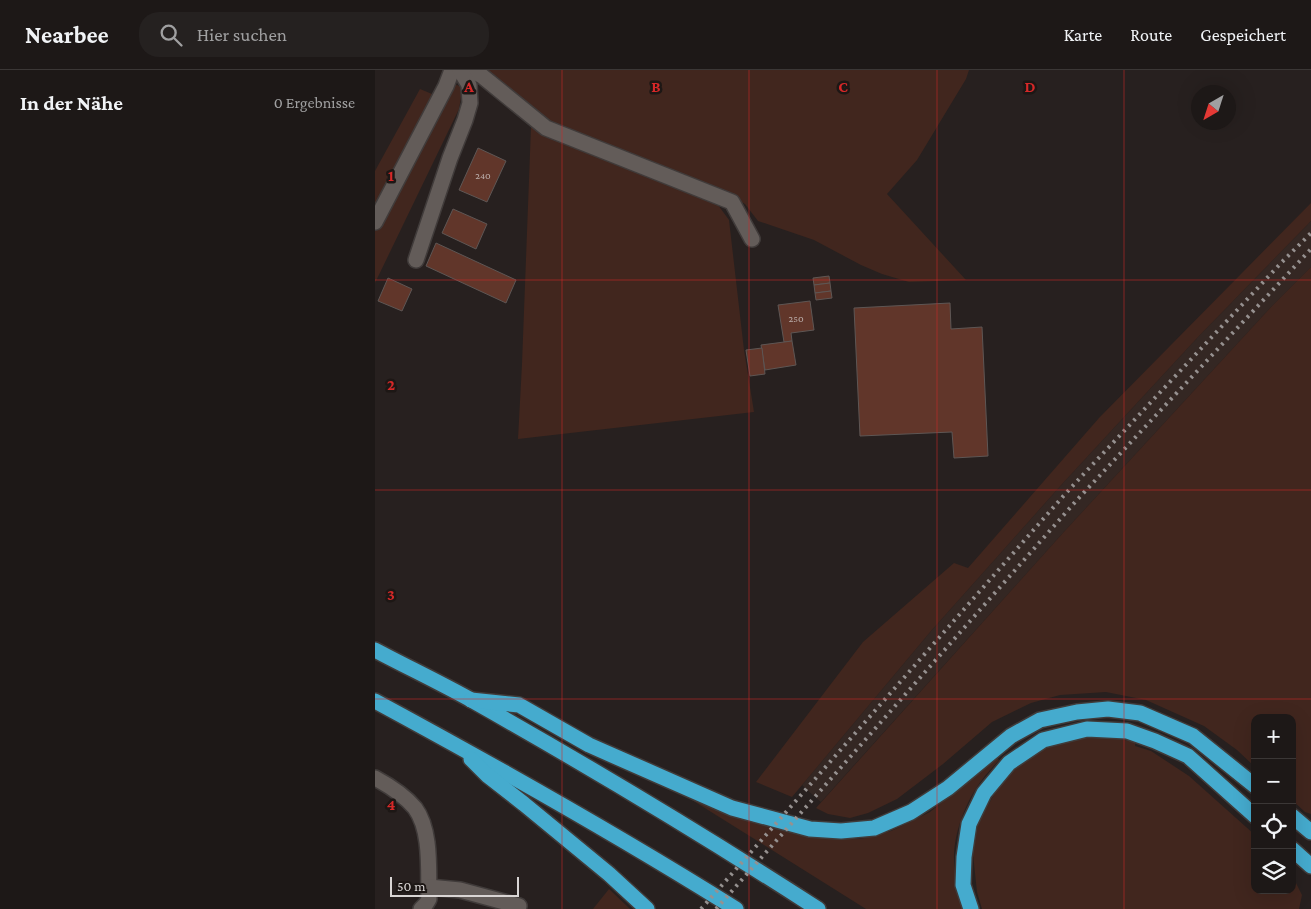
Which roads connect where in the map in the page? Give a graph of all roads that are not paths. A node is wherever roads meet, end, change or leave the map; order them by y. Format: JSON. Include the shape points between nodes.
{"nodes":[{"id":1,"x":452,"y":70,"type":"edge"},
{"id":2,"x":460,"y":70,"type":"edge"},
{"id":3,"x":471,"y":70,"type":"edge"},
{"id":4,"x":375,"y":222,"type":"edge"},
{"id":5,"x":752,"y":240,"type":"dead end"},
{"id":6,"x":416,"y":260,"type":"dead end"},
{"id":7,"x":375,"y":650,"type":"edge"},
{"id":8,"x":471,"y":700,"type":"junction"},
{"id":9,"x":375,"y":701,"type":"edge"},
{"id":10,"x":453,"y":743,"type":"junction"},
{"id":11,"x":375,"y":778,"type":"edge"},
{"id":12,"x":1251,"y":783,"type":"edge"},
{"id":13,"x":1251,"y":812,"type":"edge"},
{"id":14,"x":1296,"y":819,"type":"edge"},
{"id":15,"x":1311,"y":832,"type":"edge"},
{"id":16,"x":1296,"y":853,"type":"edge"},
{"id":17,"x":1311,"y":866,"type":"edge"},
{"id":18,"x":429,"y":887,"type":"junction"},
{"id":19,"x":519,"y":906,"type":"dead end"},
{"id":20,"x":421,"y":909,"type":"edge"},
{"id":21,"x":647,"y":909,"type":"edge"},
{"id":22,"x":736,"y":909,"type":"edge"},
{"id":23,"x":818,"y":909,"type":"edge"},
{"id":24,"x":971,"y":909,"type":"edge"}],
"edges":[{"from":1,"to":4,"type":"street"},
{"from":2,"to":6,"type":"street","via":[[469,85],[470,103]]},
{"from":3,"to":5,"type":"street","via":[[546,128],[732,202]]},
{"from":7,"to":8,"type":"highway"},
{"from":8,"to":12,"type":"highway","via":[[519,705],[589,746],[731,808],[810,829],[874,828],[911,812],[948,788],[1011,736],[1040,720],[1077,712],[1108,709],[1140,713],[1193,736]]},
{"from":8,"to":23,"type":"highway","via":[[618,785]]},
{"from":9,"to":10,"type":"highway"},
{"from":10,"to":21,"type":"highway"},
{"from":10,"to":22,"type":"highway"},
{"from":11,"to":18,"type":"street","via":[[406,798],[422,822],[427,840]]},
{"from":13,"to":24,"type":"highway","via":[[1188,756],[1127,731],[1087,729],[1043,740],[1009,762],[984,793],[969,824],[963,885]]},
{"from":14,"to":15,"type":"highway"},
{"from":16,"to":17,"type":"highway"},
{"from":18,"to":19,"type":"street","via":[[460,890]]},
{"from":18,"to":20,"type":"street","via":[[429,899]]}]}
